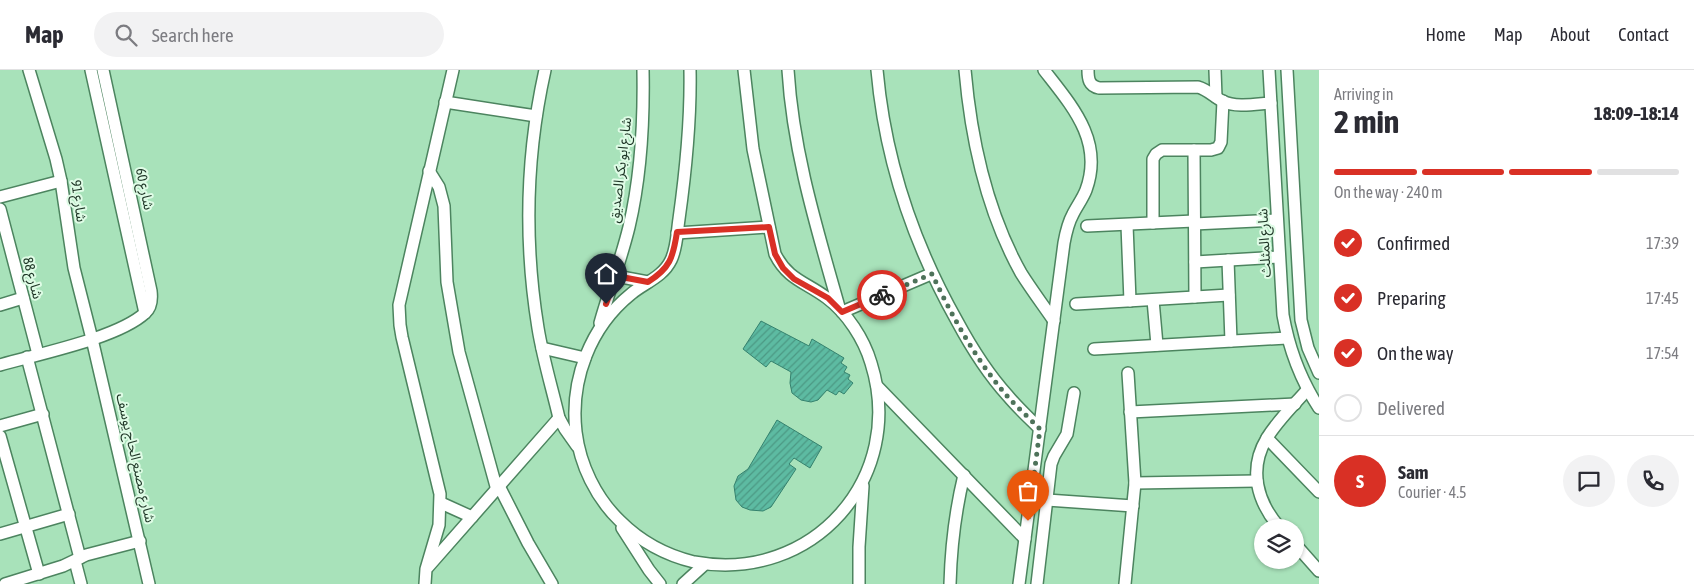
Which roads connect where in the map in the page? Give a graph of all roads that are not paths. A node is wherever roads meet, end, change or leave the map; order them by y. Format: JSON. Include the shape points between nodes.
{"nodes":[{"id":1,"x":29,"y":70,"type":"edge"},
{"id":2,"x":91,"y":70,"type":"edge"},
{"id":3,"x":103,"y":70,"type":"edge"},
{"id":4,"x":453,"y":70,"type":"edge"},
{"id":5,"x":545,"y":70,"type":"edge"},
{"id":6,"x":643,"y":70,"type":"edge"},
{"id":7,"x":690,"y":70,"type":"edge"},
{"id":8,"x":744,"y":70,"type":"edge"},
{"id":9,"x":788,"y":70,"type":"edge"},
{"id":10,"x":877,"y":70,"type":"edge"},
{"id":11,"x":965,"y":70,"type":"edge"},
{"id":12,"x":1044,"y":70,"type":"edge"},
{"id":13,"x":1088,"y":70,"type":"edge"},
{"id":14,"x":1216,"y":70,"type":"edge"},
{"id":15,"x":1269,"y":70,"type":"edge"},
{"id":16,"x":1287,"y":70,"type":"edge"},
{"id":17,"x":1219,"y":99,"type":"junction"},
{"id":18,"x":445,"y":102,"type":"junction"},
{"id":19,"x":1271,"y":103,"type":"junction"},
{"id":20,"x":536,"y":116,"type":"junction"},
{"id":21,"x":1194,"y":150,"type":"junction"},
{"id":22,"x":429,"y":171,"type":"junction"},
{"id":23,"x":61,"y":181,"type":"junction"},
{"id":24,"x":0,"y":197,"type":"edge"},
{"id":25,"x":0,"y":209,"type":"edge"},
{"id":26,"x":1277,"y":220,"type":"junction"},
{"id":27,"x":1194,"y":222,"type":"junction"},
{"id":28,"x":1153,"y":223,"type":"junction"},
{"id":29,"x":1127,"y":224,"type":"junction"},
{"id":30,"x":1087,"y":226,"type":"dead end"},
{"id":31,"x":769,"y":227,"type":"junction"},
{"id":32,"x":677,"y":232,"type":"junction"},
{"id":33,"x":1279,"y":257,"type":"junction"},
{"id":34,"x":1228,"y":260,"type":"junction"},
{"id":35,"x":1195,"y":262,"type":"junction"},
{"id":36,"x":932,"y":274,"type":"junction"},
{"id":37,"x":616,"y":276,"type":"junction"},
{"id":38,"x":648,"y":282,"type":"junction"},
{"id":39,"x":1229,"y":295,"type":"junction"},
{"id":40,"x":1195,"y":297,"type":"junction"},
{"id":41,"x":23,"y":298,"type":"junction"},
{"id":42,"x":1153,"y":300,"type":"junction"},
{"id":43,"x":1130,"y":301,"type":"junction"},
{"id":44,"x":1076,"y":304,"type":"dead end"},
{"id":45,"x":0,"y":305,"type":"edge"},
{"id":46,"x":841,"y":311,"type":"junction"},
{"id":47,"x":145,"y":312,"type":"junction"},
{"id":48,"x":1054,"y":320,"type":"junction"},
{"id":49,"x":599,"y":330,"type":"junction"},
{"id":50,"x":1287,"y":338,"type":"junction"},
{"id":51,"x":92,"y":339,"type":"junction"},
{"id":52,"x":1231,"y":341,"type":"junction"},
{"id":53,"x":1157,"y":345,"type":"junction"},
{"id":54,"x":542,"y":348,"type":"junction"},
{"id":55,"x":1094,"y":349,"type":"dead end"},
{"id":56,"x":32,"y":355,"type":"junction"},
{"id":57,"x":585,"y":358,"type":"junction"},
{"id":58,"x":0,"y":365,"type":"edge"},
{"id":59,"x":1128,"y":373,"type":"dead end"},
{"id":60,"x":1319,"y":374,"type":"edge"},
{"id":61,"x":877,"y":386,"type":"junction"},
{"id":62,"x":1308,"y":390,"type":"junction"},
{"id":63,"x":1074,"y":393,"type":"dead end"},
{"id":64,"x":1295,"y":404,"type":"junction"},
{"id":65,"x":1319,"y":408,"type":"edge"},
{"id":66,"x":1130,"y":412,"type":"junction"},
{"id":67,"x":43,"y":414,"type":"junction"},
{"id":68,"x":559,"y":418,"type":"junction"},
{"id":69,"x":0,"y":426,"type":"edge"},
{"id":70,"x":1040,"y":429,"type":"junction"},
{"id":71,"x":0,"y":436,"type":"edge"},
{"id":72,"x":1267,"y":438,"type":"junction"},
{"id":73,"x":580,"y":449,"type":"junction"},
{"id":74,"x":964,"y":475,"type":"junction"},
{"id":75,"x":1257,"y":481,"type":"junction"},
{"id":76,"x":864,"y":482,"type":"junction"},
{"id":77,"x":1135,"y":483,"type":"junction"},
{"id":78,"x":498,"y":488,"type":"junction"},
{"id":79,"x":1319,"y":492,"type":"edge"},
{"id":80,"x":1047,"y":500,"type":"junction"},
{"id":81,"x":441,"y":503,"type":"junction"},
{"id":82,"x":1134,"y":506,"type":"junction"},
{"id":83,"x":69,"y":514,"type":"junction"},
{"id":84,"x":616,"y":517,"type":"junction"},
{"id":85,"x":472,"y":518,"type":"junction"},
{"id":86,"x":1272,"y":519,"type":"edge"},
{"id":87,"x":26,"y":527,"type":"junction"},
{"id":88,"x":0,"y":534,"type":"edge"},
{"id":89,"x":1025,"y":539,"type":"junction"},
{"id":90,"x":140,"y":541,"type":"junction"},
{"id":91,"x":1304,"y":554,"type":"edge"},
{"id":92,"x":78,"y":559,"type":"junction"},
{"id":93,"x":705,"y":564,"type":"junction"},
{"id":94,"x":426,"y":569,"type":"junction"},
{"id":95,"x":1319,"y":571,"type":"edge"},
{"id":96,"x":36,"y":578,"type":"edge"},
{"id":97,"x":5,"y":584,"type":"edge"},
{"id":98,"x":81,"y":584,"type":"edge"},
{"id":99,"x":150,"y":584,"type":"edge"},
{"id":100,"x":425,"y":584,"type":"edge"},
{"id":101,"x":552,"y":584,"type":"edge"},
{"id":102,"x":660,"y":584,"type":"edge"},
{"id":103,"x":683,"y":584,"type":"edge"},
{"id":104,"x":858,"y":584,"type":"edge"},
{"id":105,"x":950,"y":584,"type":"edge"},
{"id":106,"x":1019,"y":584,"type":"edge"},
{"id":107,"x":1037,"y":584,"type":"edge"},
{"id":108,"x":1125,"y":584,"type":"edge"}],
"edges":[{"from":1,"to":23,"type":"street","name":"شارع 91"},
{"from":2,"to":47,"type":"street","name":"شارع 60"},
{"from":3,"to":47,"type":"street","name":"شارع 60","via":[[152,291],[150,306]]},
{"from":4,"to":18,"type":"street"},
{"from":5,"to":20,"type":"street"},
{"from":6,"to":37,"type":"street","name":"شارع ابو بكر الصديق","via":[[642,128],[635,194]]},
{"from":7,"to":32,"type":"street","via":[[688,142]]},
{"from":8,"to":31,"type":"street","via":[[752,149]]},
{"from":9,"to":46,"type":"street","via":[[803,174]]},
{"from":10,"to":36,"type":"street","via":[[882,116],[895,174]]},
{"from":11,"to":48,"type":"street","via":[[977,151],[998,222],[1022,274]]},
{"from":12,"to":48,"type":"street","via":[[1079,117],[1088,138],[1091,159],[1086,190],[1066,233]]},
{"from":13,"to":17,"type":"street","via":[[1089,80],[1095,87],[1198,87]]},
{"from":14,"to":17,"type":"street"},
{"from":15,"to":19,"type":"street","name":"شارع المثلث"},
{"from":16,"to":60,"type":"street","via":[[1301,320]]},
{"from":17,"to":19,"type":"street","via":[[1238,104]]},
{"from":17,"to":21,"type":"street","via":[[1220,145],[1214,150]]},
{"from":18,"to":20,"type":"street"},
{"from":18,"to":22,"type":"street"},
{"from":19,"to":26,"type":"street","name":"شارع المثلث"},
{"from":20,"to":54,"type":"street","via":[[528,211]]},
{"from":21,"to":27,"type":"street"},
{"from":21,"to":28,"type":"street","via":[[1162,150],[1156,154],[1153,160]]},
{"from":22,"to":78,"type":"street","via":[[439,187],[444,206],[447,282],[459,352]]},
{"from":22,"to":81,"type":"street","via":[[400,296],[399,314]]},
{"from":23,"to":24,"type":"street"},
{"from":23,"to":51,"type":"street","name":"شارع 91","via":[[74,268]]},
{"from":25,"to":41,"type":"street","name":"شارع 88"},
{"from":26,"to":27,"type":"street"},
{"from":26,"to":33,"type":"street","name":"شارع المثلث"},
{"from":27,"to":28,"type":"street"},
{"from":27,"to":35,"type":"street"},
{"from":28,"to":29,"type":"street"},
{"from":29,"to":30,"type":"street"},
{"from":29,"to":43,"type":"street"},
{"from":31,"to":32,"type":"street"},
{"from":31,"to":46,"type":"street","via":[[775,254],[783,268],[794,279],[828,298]]},
{"from":32,"to":38,"type":"street","via":[[670,262]]},
{"from":33,"to":34,"type":"street"},
{"from":33,"to":50,"type":"street","name":"شارع المثلث"},
{"from":34,"to":35,"type":"street"},
{"from":34,"to":39,"type":"street"},
{"from":35,"to":40,"type":"street"},
{"from":36,"to":46,"type":"street"},
{"from":36,"to":70,"type":"street","via":[[985,366],[1007,396]]},
{"from":37,"to":38,"type":"street"},
{"from":37,"to":49,"type":"street","name":"شارع ابو بكر الصديق"},
{"from":38,"to":49,"type":"street","via":[[618,306]]},
{"from":39,"to":40,"type":"street"},
{"from":39,"to":52,"type":"street"},
{"from":40,"to":42,"type":"street"},
{"from":41,"to":45,"type":"street"},
{"from":41,"to":56,"type":"street","name":"شارع 88"},
{"from":42,"to":43,"type":"street"},
{"from":42,"to":53,"type":"street"},
{"from":43,"to":44,"type":"street"},
{"from":46,"to":61,"type":"street","via":[[865,347]]},
{"from":47,"to":51,"type":"street","via":[[128,324]]},
{"from":48,"to":70,"type":"street"},
{"from":49,"to":57,"type":"street"},
{"from":50,"to":52,"type":"street"},
{"from":50,"to":62,"type":"street","name":"شارع المثلث","via":[[1295,365]]},
{"from":51,"to":56,"type":"street"},
{"from":51,"to":90,"type":"street","name":"شارع مصنع الحاج يوسف"},
{"from":52,"to":53,"type":"street"},
{"from":53,"to":55,"type":"street"},
{"from":54,"to":57,"type":"street"},
{"from":54,"to":68,"type":"street"},
{"from":56,"to":58,"type":"street"},
{"from":56,"to":67,"type":"street","name":"شارع 88"},
{"from":57,"to":73,"type":"street","via":[[575,403]]},
{"from":59,"to":66,"type":"street"},
{"from":61,"to":74,"type":"street"},
{"from":61,"to":76,"type":"street","via":[[880,407],[878,438]]},
{"from":62,"to":64,"type":"street"},
{"from":62,"to":65,"type":"street","name":"شارع المثلث"},
{"from":63,"to":80,"type":"street","via":[[1068,434],[1054,456]]},
{"from":64,"to":66,"type":"street"},
{"from":64,"to":72,"type":"street"},
{"from":66,"to":77,"type":"street"},
{"from":67,"to":69,"type":"street"},
{"from":67,"to":83,"type":"street","name":"شارع 88"},
{"from":68,"to":73,"type":"street"},
{"from":68,"to":78,"type":"street"},
{"from":70,"to":89,"type":"street"},
{"from":71,"to":87,"type":"street"},
{"from":72,"to":75,"type":"street","via":[[1260,452]]},
{"from":72,"to":79,"type":"street"},
{"from":73,"to":84,"type":"street","via":[[590,479]]},
{"from":74,"to":89,"type":"street"},
{"from":74,"to":105,"type":"street","via":[[953,529]]},
{"from":75,"to":77,"type":"street"},
{"from":75,"to":86,"type":"street","via":[[1260,499]]},
{"from":76,"to":93,"type":"street","via":[[837,520],[800,548],[757,563]]},
{"from":76,"to":104,"type":"street"},
{"from":77,"to":82,"type":"street"},
{"from":78,"to":85,"type":"street"},
{"from":78,"to":101,"type":"street"},
{"from":80,"to":82,"type":"street"},
{"from":80,"to":107,"type":"street"},
{"from":81,"to":85,"type":"street"},
{"from":81,"to":94,"type":"street"},
{"from":82,"to":108,"type":"street"},
{"from":83,"to":87,"type":"street"},
{"from":83,"to":92,"type":"street","name":"شارع 88"},
{"from":84,"to":93,"type":"street","via":[[652,546]]},
{"from":84,"to":102,"type":"street","via":[[634,549]]},
{"from":85,"to":94,"type":"street"},
{"from":87,"to":88,"type":"street"},
{"from":87,"to":96,"type":"street"},
{"from":89,"to":106,"type":"street"},
{"from":90,"to":92,"type":"street"},
{"from":90,"to":99,"type":"street","name":"شارع مصنع الحاج يوسف"},
{"from":91,"to":95,"type":"street"},
{"from":92,"to":96,"type":"street"},
{"from":92,"to":98,"type":"street","name":"شارع 88"},
{"from":93,"to":103,"type":"street"},
{"from":94,"to":100,"type":"street"},
{"from":96,"to":97,"type":"street"}]}
